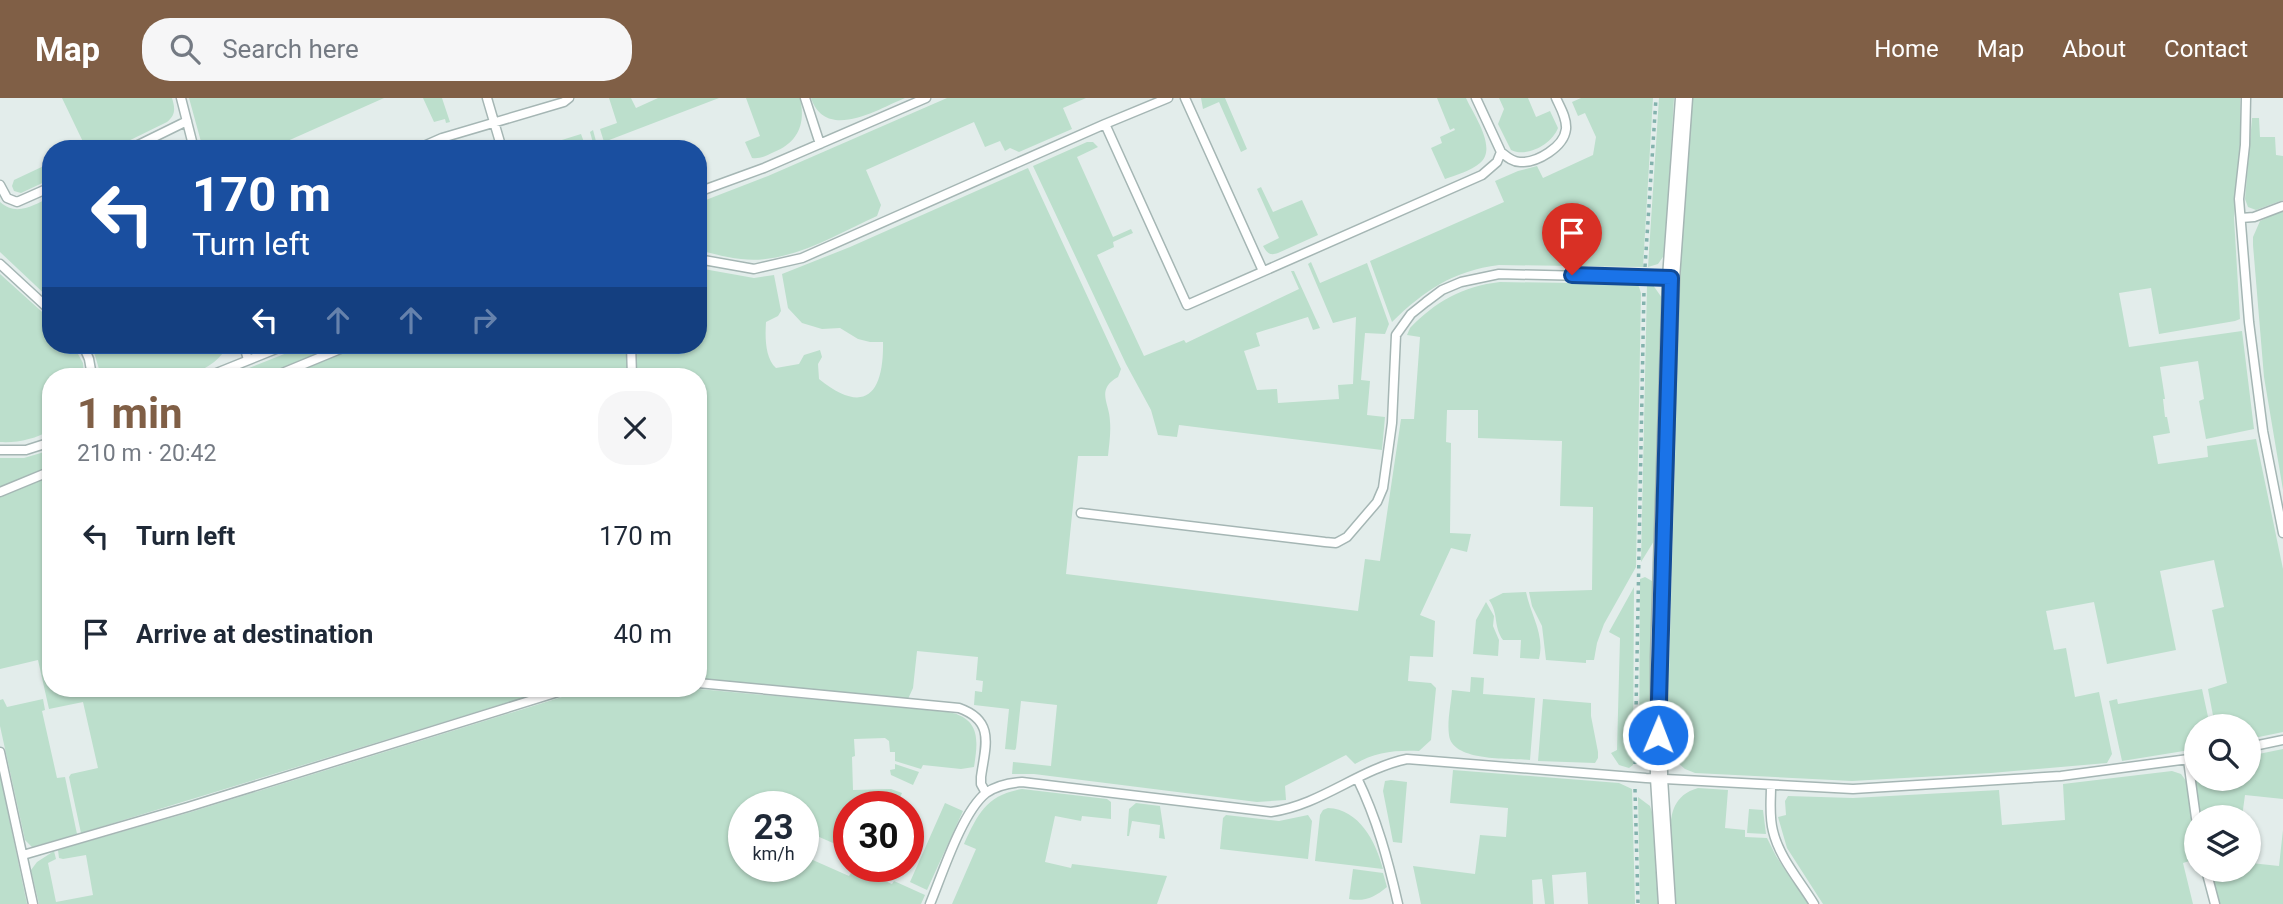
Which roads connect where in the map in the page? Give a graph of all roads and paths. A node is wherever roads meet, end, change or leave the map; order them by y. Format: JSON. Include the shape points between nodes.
{"nodes":[{"id":1,"x":181,"y":98,"type":"edge"},
{"id":2,"x":487,"y":98,"type":"edge"},
{"id":3,"x":569,"y":98,"type":"edge"},
{"id":4,"x":806,"y":98,"type":"edge"},
{"id":5,"x":926,"y":98,"type":"edge"},
{"id":6,"x":1168,"y":98,"type":"edge"},
{"id":7,"x":1185,"y":98,"type":"edge"},
{"id":8,"x":1476,"y":98,"type":"edge"},
{"id":9,"x":1556,"y":98,"type":"edge"},
{"id":10,"x":1656,"y":98,"type":"edge"},
{"id":11,"x":1684,"y":98,"type":"edge"},
{"id":12,"x":2246,"y":98,"type":"edge"},
{"id":13,"x":187,"y":121,"type":"junction"},
{"id":14,"x":495,"y":123,"type":"junction"},
{"id":15,"x":1105,"y":124,"type":"junction"},
{"id":16,"x":148,"y":140,"type":"edge"},
{"id":17,"x":192,"y":140,"type":"edge"},
{"id":18,"x":437,"y":140,"type":"edge"},
{"id":19,"x":500,"y":140,"type":"edge"},
{"id":20,"x":820,"y":144,"type":"junction"},
{"id":21,"x":1501,"y":152,"type":"junction"},
{"id":22,"x":0,"y":185,"type":"edge"},
{"id":23,"x":707,"y":188,"type":"edge"},
{"id":24,"x":42,"y":191,"type":"edge"},
{"id":25,"x":2283,"y":206,"type":"edge"},
{"id":26,"x":2241,"y":218,"type":"junction"},
{"id":27,"x":707,"y":260,"type":"edge"},
{"id":28,"x":0,"y":264,"type":"edge"},
{"id":29,"x":1263,"y":271,"type":"junction"},
{"id":30,"x":1645,"y":276,"type":"junction"},
{"id":31,"x":1671,"y":278,"type":"junction"},
{"id":32,"x":42,"y":303,"type":"edge"},
{"id":33,"x":246,"y":354,"type":"edge"},
{"id":34,"x":263,"y":354,"type":"edge"},
{"id":35,"x":328,"y":354,"type":"edge"},
{"id":36,"x":248,"y":360,"type":"junction"},
{"id":37,"x":228,"y":368,"type":"edge"},
{"id":38,"x":294,"y":368,"type":"edge"},
{"id":39,"x":42,"y":445,"type":"edge"},
{"id":40,"x":0,"y":450,"type":"edge"},
{"id":41,"x":42,"y":475,"type":"edge"},
{"id":42,"x":0,"y":492,"type":"edge"},
{"id":43,"x":1081,"y":513,"type":"dead end"},
{"id":44,"x":2283,"y":533,"type":"edge"},
{"id":45,"x":707,"y":684,"type":"edge"},
{"id":46,"x":541,"y":697,"type":"edge"},
{"id":47,"x":2283,"y":740,"type":"edge"},
{"id":48,"x":2261,"y":745,"type":"edge"},
{"id":49,"x":0,"y":752,"type":"edge"},
{"id":50,"x":2184,"y":760,"type":"edge"},
{"id":51,"x":1635,"y":777,"type":"junction"},
{"id":52,"x":1357,"y":778,"type":"junction"},
{"id":53,"x":1659,"y":778,"type":"junction"},
{"id":54,"x":1771,"y":786,"type":"junction"},
{"id":55,"x":986,"y":793,"type":"junction"},
{"id":56,"x":23,"y":855,"type":"junction"},
{"id":57,"x":2209,"y":882,"type":"edge"},
{"id":58,"x":33,"y":904,"type":"edge"},
{"id":59,"x":930,"y":904,"type":"edge"},
{"id":60,"x":1398,"y":904,"type":"edge"},
{"id":61,"x":1638,"y":904,"type":"edge"},
{"id":62,"x":1667,"y":904,"type":"edge"},
{"id":63,"x":1814,"y":904,"type":"edge"},
{"id":64,"x":2214,"y":904,"type":"edge"}],
"edges":[{"from":1,"to":13,"type":"lane"},
{"from":2,"to":14,"type":"lane"},
{"from":3,"to":14,"type":"lane"},
{"from":4,"to":20,"type":"lane"},
{"from":5,"to":20,"type":"lane"},
{"from":6,"to":15,"type":"lane"},
{"from":7,"to":29,"type":"lane"},
{"from":8,"to":21,"type":"lane"},
{"from":9,"to":21,"type":"lane","via":[[1566,124],[1563,140],[1529,161],[1518,162]]},
{"from":10,"to":30,"type":"path"},
{"from":11,"to":31,"type":"street"},
{"from":12,"to":26,"type":"lane"},
{"from":13,"to":16,"type":"lane"},
{"from":13,"to":17,"type":"lane"},
{"from":14,"to":18,"type":"lane"},
{"from":14,"to":19,"type":"lane"},
{"from":15,"to":27,"type":"lane","via":[[802,258],[754,268]]},
{"from":15,"to":29,"type":"lane","via":[[1187,305]]},
{"from":20,"to":23,"type":"lane"},
{"from":21,"to":29,"type":"lane","via":[[1482,175]]},
{"from":22,"to":24,"type":"lane","via":[[7,198],[17,202]]},
{"from":25,"to":26,"type":"lane"},
{"from":26,"to":44,"type":"lane","via":[[2256,378]]},
{"from":28,"to":32,"type":"lane"},
{"from":30,"to":31,"type":"lane"},
{"from":30,"to":43,"type":"lane","via":[[1478,277],[1443,290],[1411,314],[1396,335],[1392,424],[1383,488],[1360,523],[1339,542]]},
{"from":30,"to":51,"type":"path"},
{"from":31,"to":53,"type":"street"},
{"from":33,"to":36,"type":"lane"},
{"from":34,"to":36,"type":"lane"},
{"from":35,"to":38,"type":"lane"},
{"from":36,"to":37,"type":"lane"},
{"from":39,"to":40,"type":"lane"},
{"from":41,"to":42,"type":"lane"},
{"from":45,"to":55,"type":"lane","via":[[970,712],[986,732],[981,784]]},
{"from":46,"to":56,"type":"lane"},
{"from":47,"to":48,"type":"lane"},
{"from":49,"to":56,"type":"lane"},
{"from":50,"to":54,"type":"lane","via":[[1939,785]]},
{"from":51,"to":52,"type":"lane","via":[[1407,759]]},
{"from":51,"to":53,"type":"lane"},
{"from":51,"to":61,"type":"path"},
{"from":52,"to":55,"type":"lane","via":[[1304,805],[1271,812],[1022,782]]},
{"from":52,"to":60,"type":"lane","via":[[1387,853]]},
{"from":53,"to":54,"type":"lane"},
{"from":53,"to":62,"type":"street"},
{"from":54,"to":63,"type":"lane","via":[[1773,831]]},
{"from":55,"to":59,"type":"lane","via":[[971,811]]},
{"from":56,"to":58,"type":"lane"},
{"from":57,"to":64,"type":"lane"}]}
